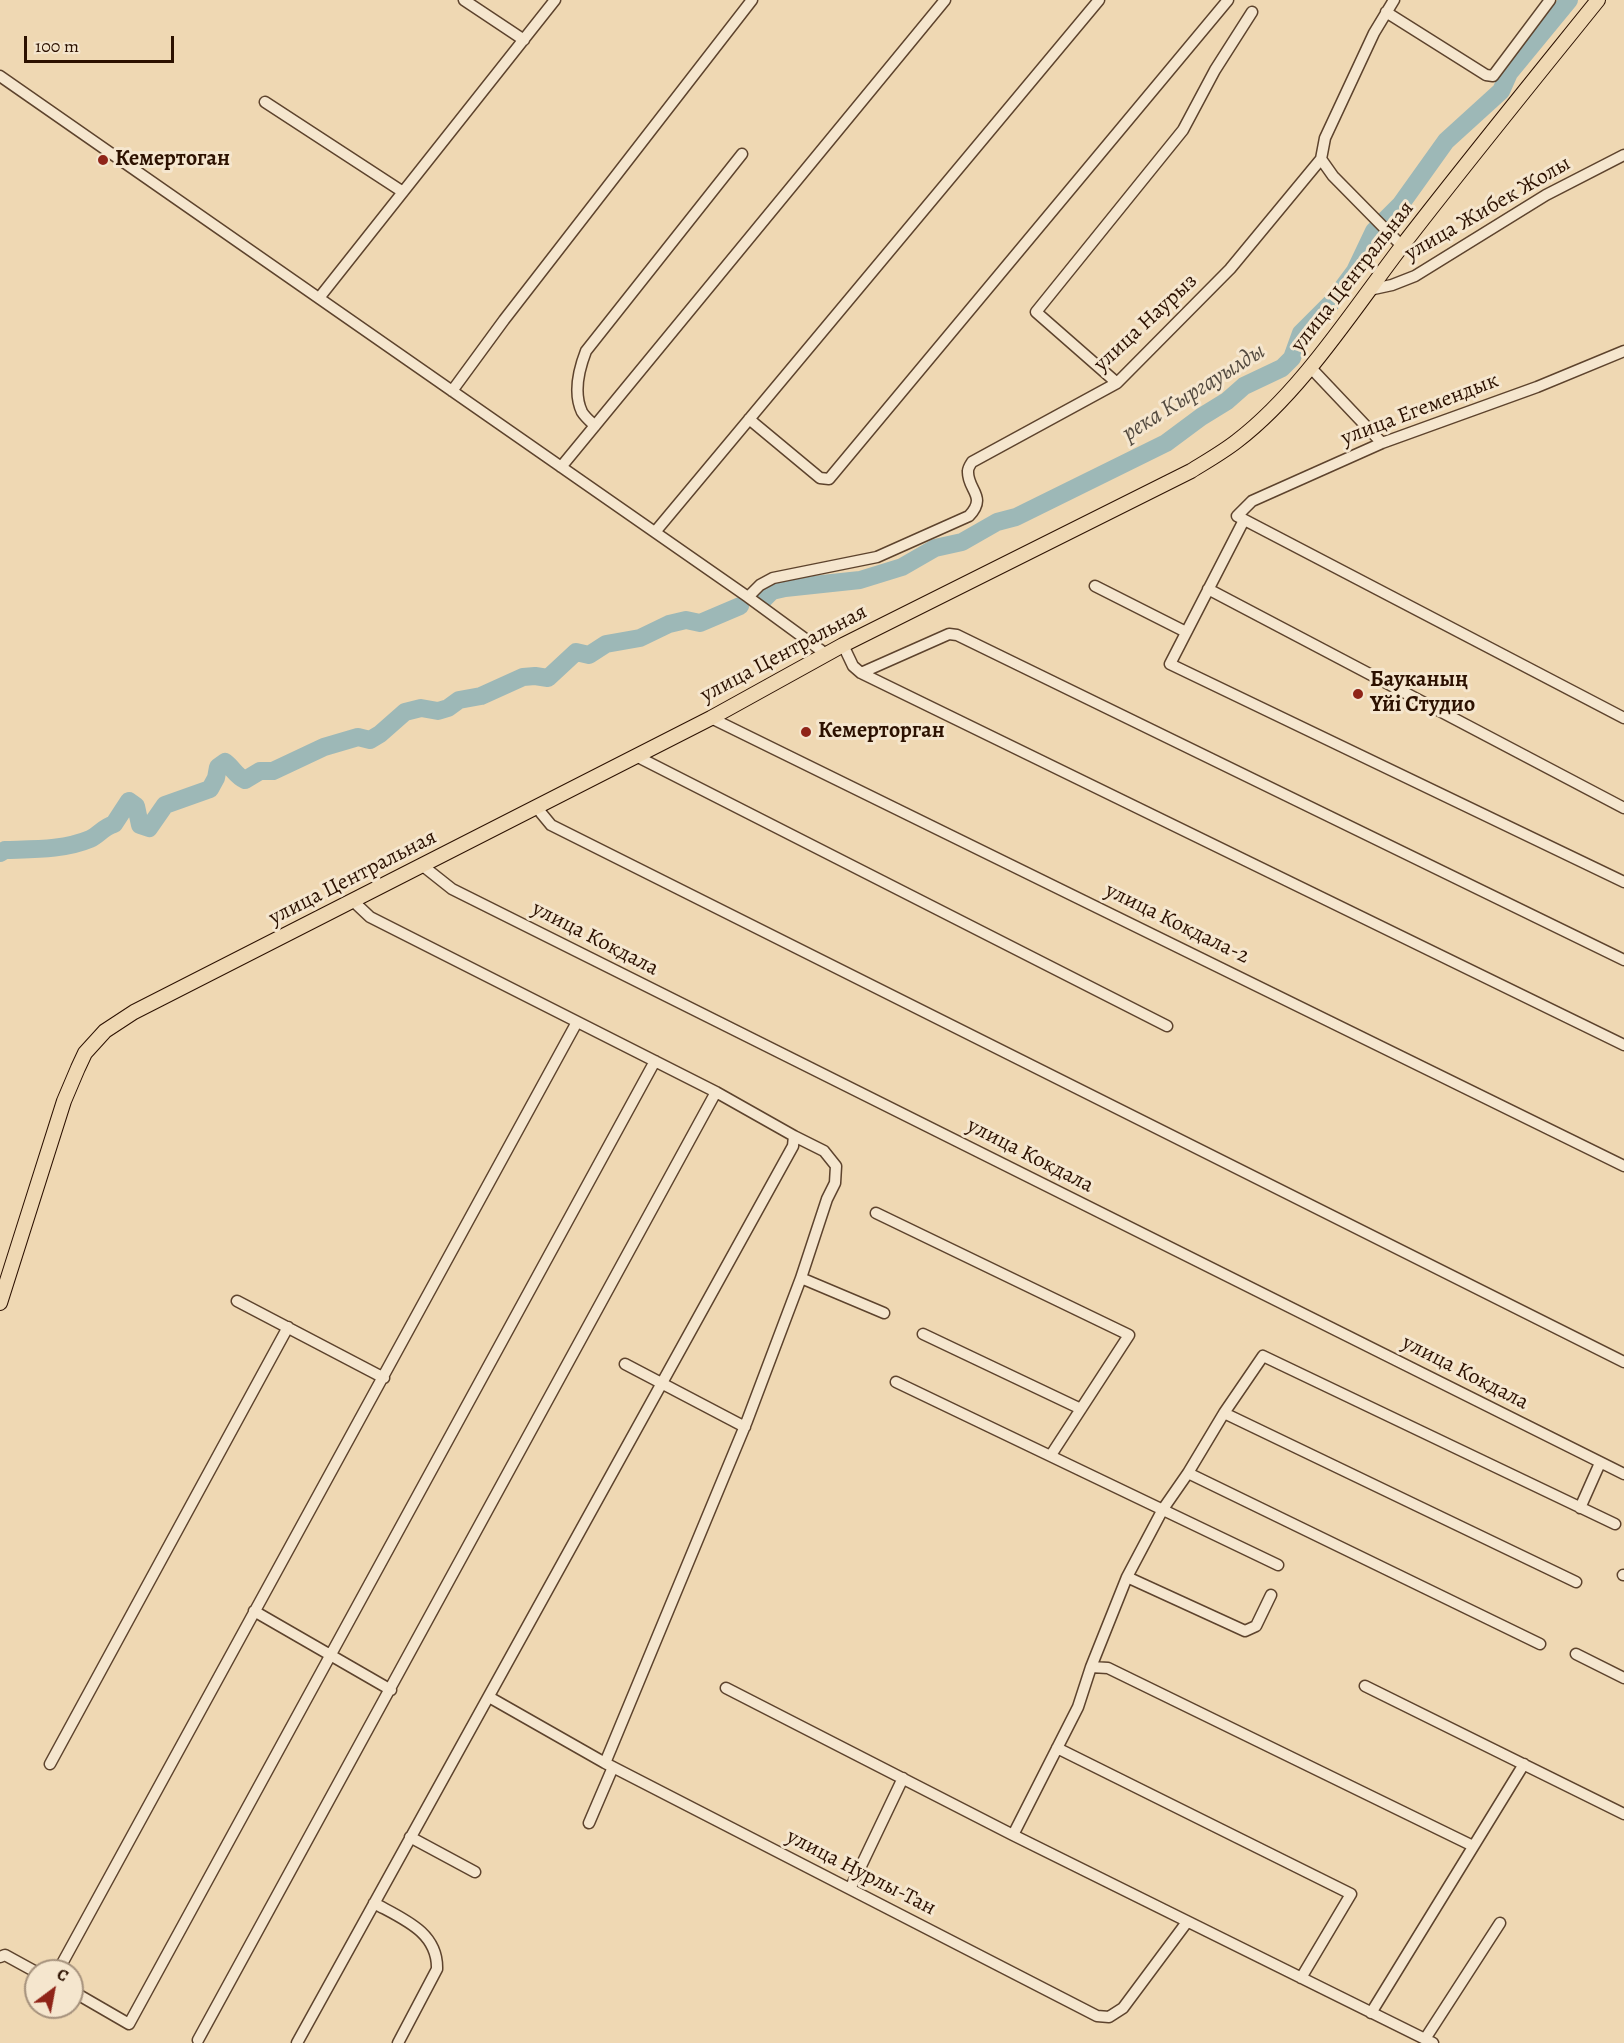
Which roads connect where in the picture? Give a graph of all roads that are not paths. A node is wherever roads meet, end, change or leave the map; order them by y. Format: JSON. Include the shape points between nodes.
{"nodes":[{"id":1,"x":464,"y":0,"type":"edge"},
{"id":2,"x":555,"y":0,"type":"edge"},
{"id":3,"x":752,"y":0,"type":"edge"},
{"id":4,"x":945,"y":0,"type":"edge"},
{"id":5,"x":1099,"y":0,"type":"edge"},
{"id":6,"x":1228,"y":0,"type":"edge"},
{"id":7,"x":1394,"y":0,"type":"edge"},
{"id":8,"x":1550,"y":0,"type":"edge"},
{"id":9,"x":1598,"y":0,"type":"edge"},
{"id":10,"x":1252,"y":12,"type":"dead end"},
{"id":11,"x":1386,"y":12,"type":"junction"},
{"id":12,"x":524,"y":40,"type":"junction"},
{"id":13,"x":0,"y":76,"type":"edge"},
{"id":14,"x":265,"y":102,"type":"dead end"},
{"id":15,"x":742,"y":154,"type":"dead end"},
{"id":16,"x":1624,"y":155,"type":"edge"},
{"id":17,"x":1321,"y":159,"type":"junction"},
{"id":18,"x":403,"y":192,"type":"junction"},
{"id":19,"x":1402,"y":246,"type":"junction"},
{"id":20,"x":1369,"y":290,"type":"junction"},
{"id":21,"x":319,"y":298,"type":"junction"},
{"id":22,"x":1624,"y":351,"type":"edge"},
{"id":23,"x":1310,"y":367,"type":"junction"},
{"id":24,"x":1117,"y":383,"type":"junction"},
{"id":25,"x":452,"y":391,"type":"junction"},
{"id":26,"x":749,"y":419,"type":"junction"},
{"id":27,"x":595,"y":426,"type":"junction"},
{"id":28,"x":1382,"y":443,"type":"junction"},
{"id":29,"x":561,"y":467,"type":"junction"},
{"id":30,"x":1240,"y":518,"type":"junction"},
{"id":31,"x":654,"y":532,"type":"junction"},
{"id":32,"x":1095,"y":586,"type":"dead end"},
{"id":33,"x":1208,"y":589,"type":"junction"},
{"id":34,"x":748,"y":597,"type":"junction"},
{"id":35,"x":1186,"y":632,"type":"junction"},
{"id":36,"x":843,"y":645,"type":"junction"},
{"id":37,"x":826,"y":654,"type":"junction"},
{"id":38,"x":861,"y":673,"type":"junction"},
{"id":39,"x":711,"y":718,"type":"junction"},
{"id":40,"x":1624,"y":718,"type":"edge"},
{"id":41,"x":636,"y":756,"type":"junction"},
{"id":42,"x":537,"y":807,"type":"junction"},
{"id":43,"x":1624,"y":808,"type":"edge"},
{"id":44,"x":423,"y":866,"type":"junction"},
{"id":45,"x":1624,"y":882,"type":"edge"},
{"id":46,"x":353,"y":902,"type":"junction"},
{"id":47,"x":1624,"y":960,"type":"edge"},
{"id":48,"x":577,"y":1022,"type":"junction"},
{"id":49,"x":1167,"y":1026,"type":"dead end"},
{"id":50,"x":1624,"y":1045,"type":"edge"},
{"id":51,"x":655,"y":1061,"type":"junction"},
{"id":52,"x":716,"y":1092,"type":"junction"},
{"id":53,"x":794,"y":1136,"type":"junction"},
{"id":54,"x":1624,"y":1166,"type":"edge"},
{"id":55,"x":876,"y":1213,"type":"dead end"},
{"id":56,"x":801,"y":1278,"type":"junction"},
{"id":57,"x":237,"y":1301,"type":"dead end"},
{"id":58,"x":0,"y":1303,"type":"edge"},
{"id":59,"x":884,"y":1313,"type":"dead end"},
{"id":60,"x":288,"y":1328,"type":"junction"},
{"id":61,"x":923,"y":1334,"type":"dead end"},
{"id":62,"x":1624,"y":1362,"type":"edge"},
{"id":63,"x":626,"y":1364,"type":"dead end"},
{"id":64,"x":384,"y":1377,"type":"junction"},
{"id":65,"x":896,"y":1382,"type":"dead end"},
{"id":66,"x":662,"y":1383,"type":"junction"},
{"id":67,"x":1081,"y":1409,"type":"junction"},
{"id":68,"x":1224,"y":1413,"type":"junction"},
{"id":69,"x":745,"y":1427,"type":"junction"},
{"id":70,"x":1051,"y":1455,"type":"junction"},
{"id":71,"x":1600,"y":1462,"type":"junction"},
{"id":72,"x":1188,"y":1473,"type":"junction"},
{"id":73,"x":1624,"y":1474,"type":"edge"},
{"id":74,"x":1580,"y":1508,"type":"junction"},
{"id":75,"x":1163,"y":1509,"type":"junction"},
{"id":76,"x":1615,"y":1524,"type":"dead end"},
{"id":77,"x":1278,"y":1565,"type":"dead end"},
{"id":78,"x":1127,"y":1577,"type":"junction"},
{"id":79,"x":1576,"y":1582,"type":"dead end"},
{"id":80,"x":1272,"y":1594,"type":"dead end"},
{"id":81,"x":254,"y":1611,"type":"junction"},
{"id":82,"x":1540,"y":1644,"type":"dead end"},
{"id":83,"x":1576,"y":1654,"type":"dead end"},
{"id":84,"x":330,"y":1655,"type":"junction"},
{"id":85,"x":1091,"y":1667,"type":"junction"},
{"id":86,"x":1624,"y":1678,"type":"edge"},
{"id":87,"x":1365,"y":1686,"type":"dead end"},
{"id":88,"x":726,"y":1688,"type":"dead end"},
{"id":89,"x":391,"y":1690,"type":"junction"},
{"id":90,"x":489,"y":1697,"type":"junction"},
{"id":91,"x":1057,"y":1748,"type":"junction"},
{"id":92,"x":50,"y":1764,"type":"dead end"},
{"id":93,"x":1524,"y":1764,"type":"junction"},
{"id":94,"x":609,"y":1765,"type":"junction"},
{"id":95,"x":903,"y":1778,"type":"junction"},
{"id":96,"x":1624,"y":1814,"type":"edge"},
{"id":97,"x":589,"y":1823,"type":"dead end"},
{"id":98,"x":1013,"y":1835,"type":"junction"},
{"id":99,"x":410,"y":1837,"type":"junction"},
{"id":100,"x":1473,"y":1846,"type":"junction"},
{"id":101,"x":475,"y":1872,"type":"dead end"},
{"id":102,"x":850,"y":1889,"type":"junction"},
{"id":103,"x":374,"y":1903,"type":"junction"},
{"id":104,"x":1187,"y":1922,"type":"junction"},
{"id":105,"x":1500,"y":1923,"type":"dead end"},
{"id":106,"x":0,"y":1957,"type":"edge"},
{"id":107,"x":65,"y":1959,"type":"edge"},
{"id":108,"x":24,"y":1965,"type":"edge"},
{"id":109,"x":1301,"y":1978,"type":"junction"},
{"id":110,"x":84,"y":1999,"type":"edge"},
{"id":111,"x":1371,"y":2013,"type":"junction"},
{"id":112,"x":198,"y":2040,"type":"dead end"},
{"id":113,"x":1429,"y":2041,"type":"edge"},
{"id":114,"x":297,"y":2043,"type":"edge"},
{"id":115,"x":398,"y":2043,"type":"edge"}],
"edges":[{"from":1,"to":12,"type":"street"},
{"from":2,"to":12,"type":"street"},
{"from":3,"to":25,"type":"street"},
{"from":4,"to":27,"type":"street"},
{"from":5,"to":26,"type":"street"},
{"from":6,"to":26,"type":"street","via":[[829,479],[820,478]]},
{"from":7,"to":11,"type":"street","name":"улица Наурыз"},
{"from":8,"to":11,"type":"street","via":[[1492,76]]},
{"from":9,"to":19,"type":"main road","name":"улица Центральная"},
{"from":10,"to":24,"type":"street","via":[[1183,130],[1036,312]]},
{"from":11,"to":17,"type":"street","name":"улица Наурыз","via":[[1325,138]]},
{"from":12,"to":18,"type":"street"},
{"from":13,"to":21,"type":"street"},
{"from":14,"to":18,"type":"street"},
{"from":15,"to":27,"type":"street","via":[[586,351],[577,396],[583,413]]},
{"from":16,"to":20,"type":"street","name":"улица Жибек Жолы","via":[[1537,200],[1415,276]]},
{"from":17,"to":19,"type":"street"},
{"from":17,"to":24,"type":"street","name":"улица Наурыз","via":[[1230,269]]},
{"from":18,"to":21,"type":"street"},
{"from":19,"to":20,"type":"main road","name":"улица Центральная"},
{"from":20,"to":23,"type":"main road","name":"улица Центральная"},
{"from":21,"to":25,"type":"street"},
{"from":22,"to":28,"type":"street","name":"улица Егемендык"},
{"from":23,"to":28,"type":"street"},
{"from":23,"to":36,"type":"main road","name":"улица Центральная","via":[[1276,405],[1218,455]]},
{"from":24,"to":34,"type":"street","name":"улица Наурыз","via":[[972,462],[968,471],[977,501],[969,516],[877,557],[773,578]]},
{"from":25,"to":29,"type":"street"},
{"from":26,"to":31,"type":"street"},
{"from":27,"to":29,"type":"street"},
{"from":28,"to":30,"type":"street","name":"улица Егемендык","via":[[1252,501]]},
{"from":29,"to":31,"type":"street"},
{"from":30,"to":33,"type":"street"},
{"from":30,"to":40,"type":"street"},
{"from":31,"to":34,"type":"street"},
{"from":32,"to":35,"type":"street"},
{"from":33,"to":35,"type":"street"},
{"from":33,"to":43,"type":"street"},
{"from":34,"to":37,"type":"street"},
{"from":35,"to":45,"type":"street","via":[[1170,664]]},
{"from":36,"to":37,"type":"main road","name":"улица Центральная"},
{"from":36,"to":38,"type":"street","via":[[852,666]]},
{"from":37,"to":39,"type":"main road","name":"улица Центральная"},
{"from":38,"to":47,"type":"street","via":[[950,634],[957,635]]},
{"from":38,"to":50,"type":"street"},
{"from":39,"to":41,"type":"main road","name":"улица Центральная"},
{"from":39,"to":54,"type":"street","name":"улица Кокдала-2"},
{"from":41,"to":42,"type":"main road","name":"улица Центральная"},
{"from":41,"to":49,"type":"street"},
{"from":42,"to":44,"type":"main road","name":"улица Центральная"},
{"from":42,"to":62,"type":"street","via":[[551,825]]},
{"from":44,"to":46,"type":"main road","name":"улица Центральная"},
{"from":44,"to":71,"type":"street","name":"улица Кокдала","via":[[452,889]]},
{"from":46,"to":48,"type":"street","via":[[370,917]]},
{"from":46,"to":58,"type":"main road","name":"улица Центральная","via":[[134,1012],[105,1031],[86,1053],[64,1101]]},
{"from":48,"to":51,"type":"street"},
{"from":48,"to":64,"type":"street"},
{"from":51,"to":52,"type":"street"},
{"from":51,"to":84,"type":"street"},
{"from":52,"to":53,"type":"street"},
{"from":52,"to":89,"type":"street"},
{"from":53,"to":56,"type":"street","via":[[824,1151],[836,1166],[836,1184],[827,1199]]},
{"from":53,"to":66,"type":"street","via":[[793,1146]]},
{"from":55,"to":67,"type":"street","via":[[1129,1335]]},
{"from":56,"to":59,"type":"street"},
{"from":56,"to":69,"type":"street"},
{"from":57,"to":60,"type":"street"},
{"from":60,"to":64,"type":"street"},
{"from":60,"to":92,"type":"street"},
{"from":61,"to":67,"type":"street"},
{"from":63,"to":66,"type":"street"},
{"from":64,"to":81,"type":"street"},
{"from":65,"to":70,"type":"street"},
{"from":66,"to":69,"type":"street"},
{"from":66,"to":90,"type":"street"},
{"from":67,"to":70,"type":"street"},
{"from":68,"to":72,"type":"street"},
{"from":68,"to":74,"type":"street","via":[[1263,1356]]},
{"from":68,"to":79,"type":"street"},
{"from":69,"to":94,"type":"street"},
{"from":70,"to":75,"type":"street"},
{"from":71,"to":73,"type":"street","name":"улица Кокдала"},
{"from":71,"to":74,"type":"street"},
{"from":72,"to":75,"type":"street"},
{"from":72,"to":82,"type":"street"},
{"from":74,"to":76,"type":"street"},
{"from":75,"to":77,"type":"street"},
{"from":75,"to":78,"type":"street"},
{"from":78,"to":80,"type":"street","via":[[1245,1631],[1256,1626]]},
{"from":78,"to":85,"type":"street"},
{"from":81,"to":84,"type":"street"},
{"from":81,"to":107,"type":"street"},
{"from":83,"to":86,"type":"street"},
{"from":84,"to":89,"type":"street"},
{"from":84,"to":110,"type":"street","via":[[129,2024]]},
{"from":85,"to":91,"type":"street","via":[[1078,1707]]},
{"from":85,"to":100,"type":"street","via":[[1108,1668]]},
{"from":87,"to":93,"type":"street"},
{"from":88,"to":95,"type":"street"},
{"from":89,"to":112,"type":"street"},
{"from":90,"to":94,"type":"street","name":"улица Нурлы-Тан"},
{"from":90,"to":99,"type":"street"},
{"from":91,"to":98,"type":"street"},
{"from":91,"to":109,"type":"street","via":[[1351,1894]]},
{"from":93,"to":96,"type":"street"},
{"from":93,"to":100,"type":"street"},
{"from":94,"to":97,"type":"street"},
{"from":94,"to":102,"type":"street","name":"улица Нурлы-Тан"},
{"from":95,"to":98,"type":"street"},
{"from":95,"to":102,"type":"street"},
{"from":98,"to":104,"type":"street"},
{"from":99,"to":101,"type":"street"},
{"from":99,"to":103,"type":"street"},
{"from":100,"to":111,"type":"street"},
{"from":102,"to":104,"type":"street","name":"улица Нурлы-Тан","via":[[1097,2016],[1109,2017],[1123,2008]]},
{"from":103,"to":114,"type":"street"},
{"from":103,"to":115,"type":"street","via":[[422,1932],[438,1956],[437,1970]]},
{"from":104,"to":109,"type":"street"},
{"from":105,"to":113,"type":"street"},
{"from":106,"to":108,"type":"street","via":[[4,1954]]},
{"from":109,"to":111,"type":"street"},
{"from":111,"to":113,"type":"street"}]}
